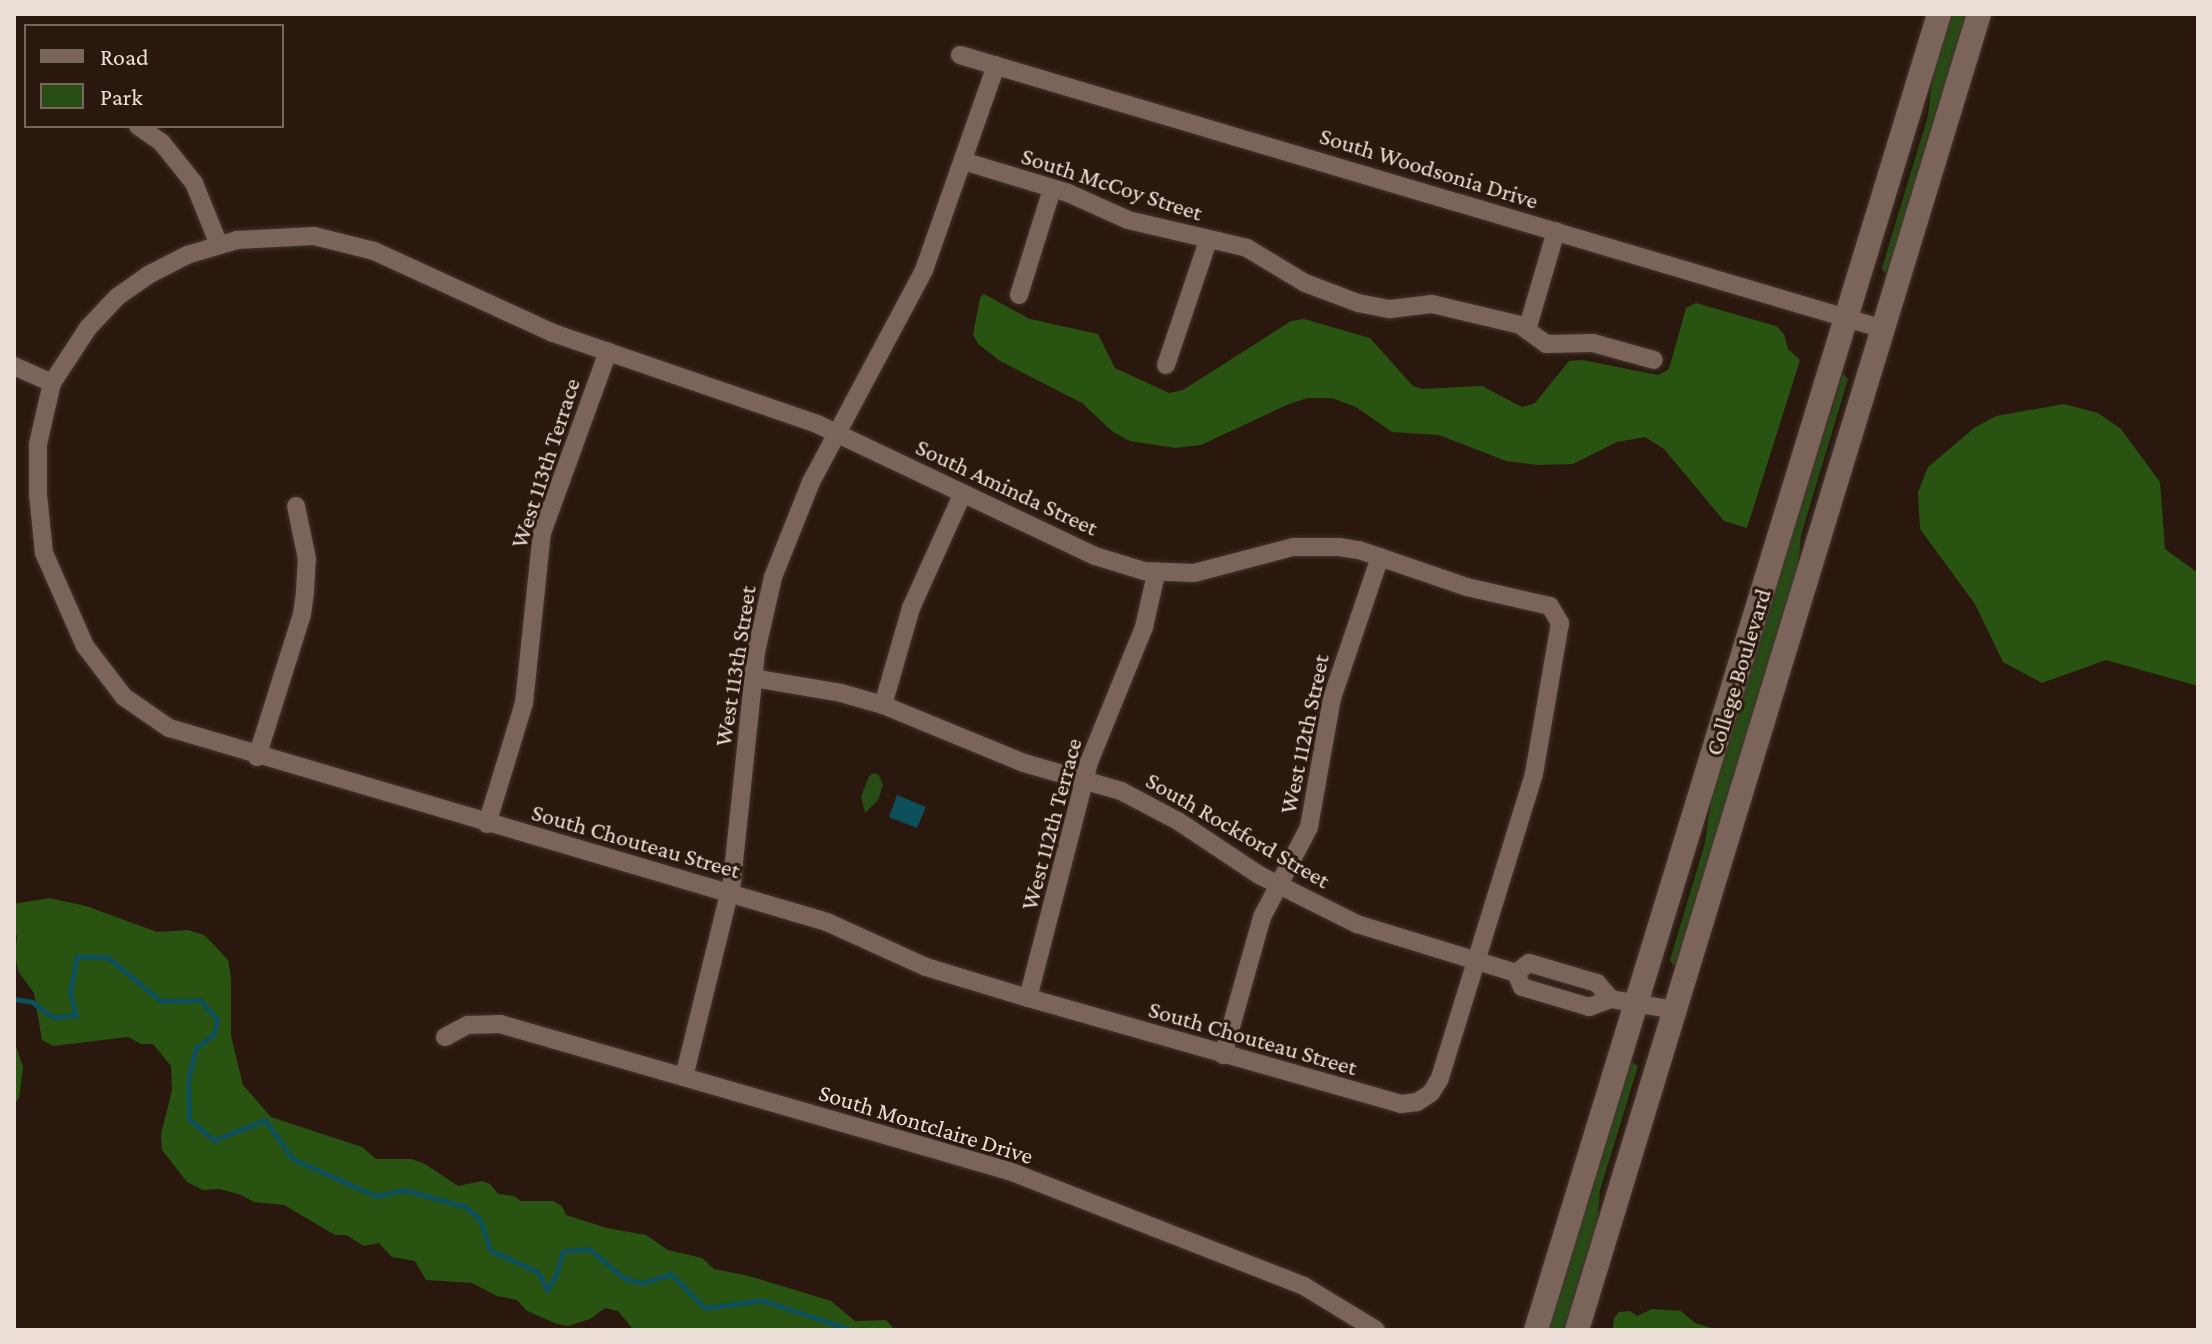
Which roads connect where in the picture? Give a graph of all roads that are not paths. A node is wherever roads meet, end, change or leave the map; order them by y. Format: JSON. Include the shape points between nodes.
{"nodes":[{"id":1,"x":1939,"y":14,"type":"edge"},
{"id":2,"x":1979,"y":14,"type":"edge"},
{"id":3,"x":960,"y":55,"type":"dead end"},
{"id":4,"x":996,"y":65,"type":"junction"},
{"id":5,"x":141,"y":128,"type":"edge"},
{"id":6,"x":963,"y":161,"type":"junction"},
{"id":7,"x":1052,"y":189,"type":"junction"},
{"id":8,"x":1556,"y":231,"type":"junction"},
{"id":9,"x":1208,"y":241,"type":"junction"},
{"id":10,"x":219,"y":245,"type":"junction"},
{"id":11,"x":1019,"y":295,"type":"dead end"},
{"id":12,"x":117,"y":297,"type":"joint"},
{"id":13,"x":1846,"y":318,"type":"junction"},
{"id":14,"x":1883,"y":329,"type":"junction"},
{"id":15,"x":1527,"y":330,"type":"junction"},
{"id":16,"x":608,"y":352,"type":"junction"},
{"id":17,"x":1654,"y":360,"type":"dead end"},
{"id":18,"x":1166,"y":365,"type":"dead end"},
{"id":19,"x":14,"y":366,"type":"edge"},
{"id":20,"x":52,"y":383,"type":"junction"},
{"id":21,"x":838,"y":434,"type":"junction"},
{"id":22,"x":963,"y":493,"type":"junction"},
{"id":23,"x":296,"y":506,"type":"dead end"},
{"id":24,"x":1380,"y":557,"type":"junction"},
{"id":25,"x":1156,"y":574,"type":"junction"},
{"id":26,"x":753,"y":678,"type":"junction"},
{"id":27,"x":883,"y":705,"type":"junction"},
{"id":28,"x":257,"y":757,"type":"junction"},
{"id":29,"x":1084,"y":780,"type":"junction"},
{"id":30,"x":487,"y":824,"type":"junction"},
{"id":31,"x":1280,"y":885,"type":"junction"},
{"id":32,"x":729,"y":893,"type":"junction"},
{"id":33,"x":1474,"y":961,"type":"junction"},
{"id":34,"x":1028,"y":998,"type":"junction"},
{"id":35,"x":1635,"y":1002,"type":"junction"},
{"id":36,"x":1675,"y":1010,"type":"junction"},
{"id":37,"x":445,"y":1037,"type":"dead end"},
{"id":38,"x":1223,"y":1055,"type":"junction"},
{"id":39,"x":684,"y":1077,"type":"junction"},
{"id":40,"x":1376,"y":1330,"type":"edge"},
{"id":41,"x":1536,"y":1330,"type":"edge"},
{"id":42,"x":1577,"y":1330,"type":"edge"}],
"edges":[{"from":1,"to":13,"type":"main road","name":"College Boulevard"},
{"from":2,"to":14,"type":"main road","name":"College Boulevard"},
{"from":3,"to":4,"type":"street","name":"South Woodsonia Drive"},
{"from":4,"to":6,"type":"street","name":"West 113th Street"},
{"from":4,"to":8,"type":"street","name":"South Woodsonia Drive"},
{"from":5,"to":10,"type":"street","via":[[162,143],[194,183]]},
{"from":6,"to":7,"type":"street","name":"South McCoy Street"},
{"from":6,"to":21,"type":"street","name":"West 113th Street","via":[[924,270]]},
{"from":7,"to":9,"type":"street","name":"South McCoy Street","via":[[1128,220]]},
{"from":7,"to":11,"type":"street"},
{"from":8,"to":13,"type":"street","name":"South Woodsonia Drive"},
{"from":8,"to":15,"type":"street"},
{"from":9,"to":15,"type":"street","name":"South McCoy Street","via":[[1247,248],[1305,283],[1358,303],[1390,309],[1432,304]]},
{"from":9,"to":18,"type":"street"},
{"from":10,"to":12,"type":"street","name":"South Aminda Street","via":[[187,255]]},
{"from":10,"to":16,"type":"street","name":"South Aminda Street","via":[[314,236],[374,251],[553,333]]},
{"from":12,"to":20,"type":"street","name":"South Chouteau Street","via":[[88,328]]},
{"from":13,"to":14,"type":"street","name":"South Woodsonia Drive"},
{"from":13,"to":35,"type":"main road","name":"College Boulevard"},
{"from":14,"to":36,"type":"main road","name":"College Boulevard"},
{"from":15,"to":17,"type":"street","name":"South McCoy Street","via":[[1546,344],[1593,343]]},
{"from":16,"to":21,"type":"street","name":"South Aminda Street"},
{"from":16,"to":30,"type":"street","name":"West 113th Terrace","via":[[542,533],[528,683]]},
{"from":19,"to":20,"type":"street"},
{"from":20,"to":28,"type":"street","name":"South Chouteau Street","via":[[38,444],[44,553],[85,646],[124,697],[169,728]]},
{"from":21,"to":22,"type":"street","name":"South Aminda Street"},
{"from":21,"to":26,"type":"street","name":"West 113th Street","via":[[811,482],[773,577]]},
{"from":22,"to":25,"type":"street","name":"South Aminda Street","via":[[1095,556]]},
{"from":22,"to":27,"type":"street","via":[[911,608]]},
{"from":23,"to":28,"type":"street","via":[[307,559],[302,614]]},
{"from":24,"to":25,"type":"street","name":"South Aminda Street","via":[[1339,547],[1293,547],[1194,573]]},
{"from":24,"to":31,"type":"street","name":"West 112th Street","via":[[1332,698],[1309,827]]},
{"from":24,"to":33,"type":"street","name":"South Aminda Street","via":[[1467,587],[1541,602],[1557,613],[1560,623],[1534,774]]},
{"from":25,"to":29,"type":"street","name":"West 112th Terrace","via":[[1144,627]]},
{"from":26,"to":27,"type":"street","name":"South Rockford Street"},
{"from":26,"to":32,"type":"street","name":"West 113th Street"},
{"from":27,"to":29,"type":"street","name":"South Rockford Street","via":[[1024,763]]},
{"from":28,"to":30,"type":"street","name":"South Chouteau Street"},
{"from":29,"to":31,"type":"street","name":"South Rockford Street","via":[[1159,809]]},
{"from":29,"to":34,"type":"street","name":"West 112th Terrace"},
{"from":30,"to":32,"type":"street","name":"South Chouteau Street"},
{"from":31,"to":33,"type":"street","name":"South Rockford Street","via":[[1357,924]]},
{"from":31,"to":38,"type":"street","name":"West 112th Street","via":[[1262,917]]},
{"from":32,"to":34,"type":"street","name":"South Chouteau Street","via":[[827,922],[926,967]]},
{"from":32,"to":39,"type":"street","name":"West 113th Street"},
{"from":33,"to":35,"type":"street","name":"South Rockford Street","via":[[1516,973],[1522,987],[1589,1007],[1611,999]]},
{"from":33,"to":38,"type":"street","name":"South Chouteau Street","via":[[1439,1080],[1417,1102],[1401,1104]]},
{"from":34,"to":38,"type":"street","name":"South Chouteau Street"},
{"from":35,"to":36,"type":"street","name":"South Rockford Street"},
{"from":35,"to":41,"type":"main road","name":"College Boulevard"},
{"from":36,"to":42,"type":"main road","name":"College Boulevard"},
{"from":37,"to":39,"type":"street","name":"South Montclaire Drive","via":[[468,1025],[500,1024]]},
{"from":39,"to":40,"type":"street","name":"South Montclaire Drive","via":[[1009,1171],[1304,1286]]}]}
